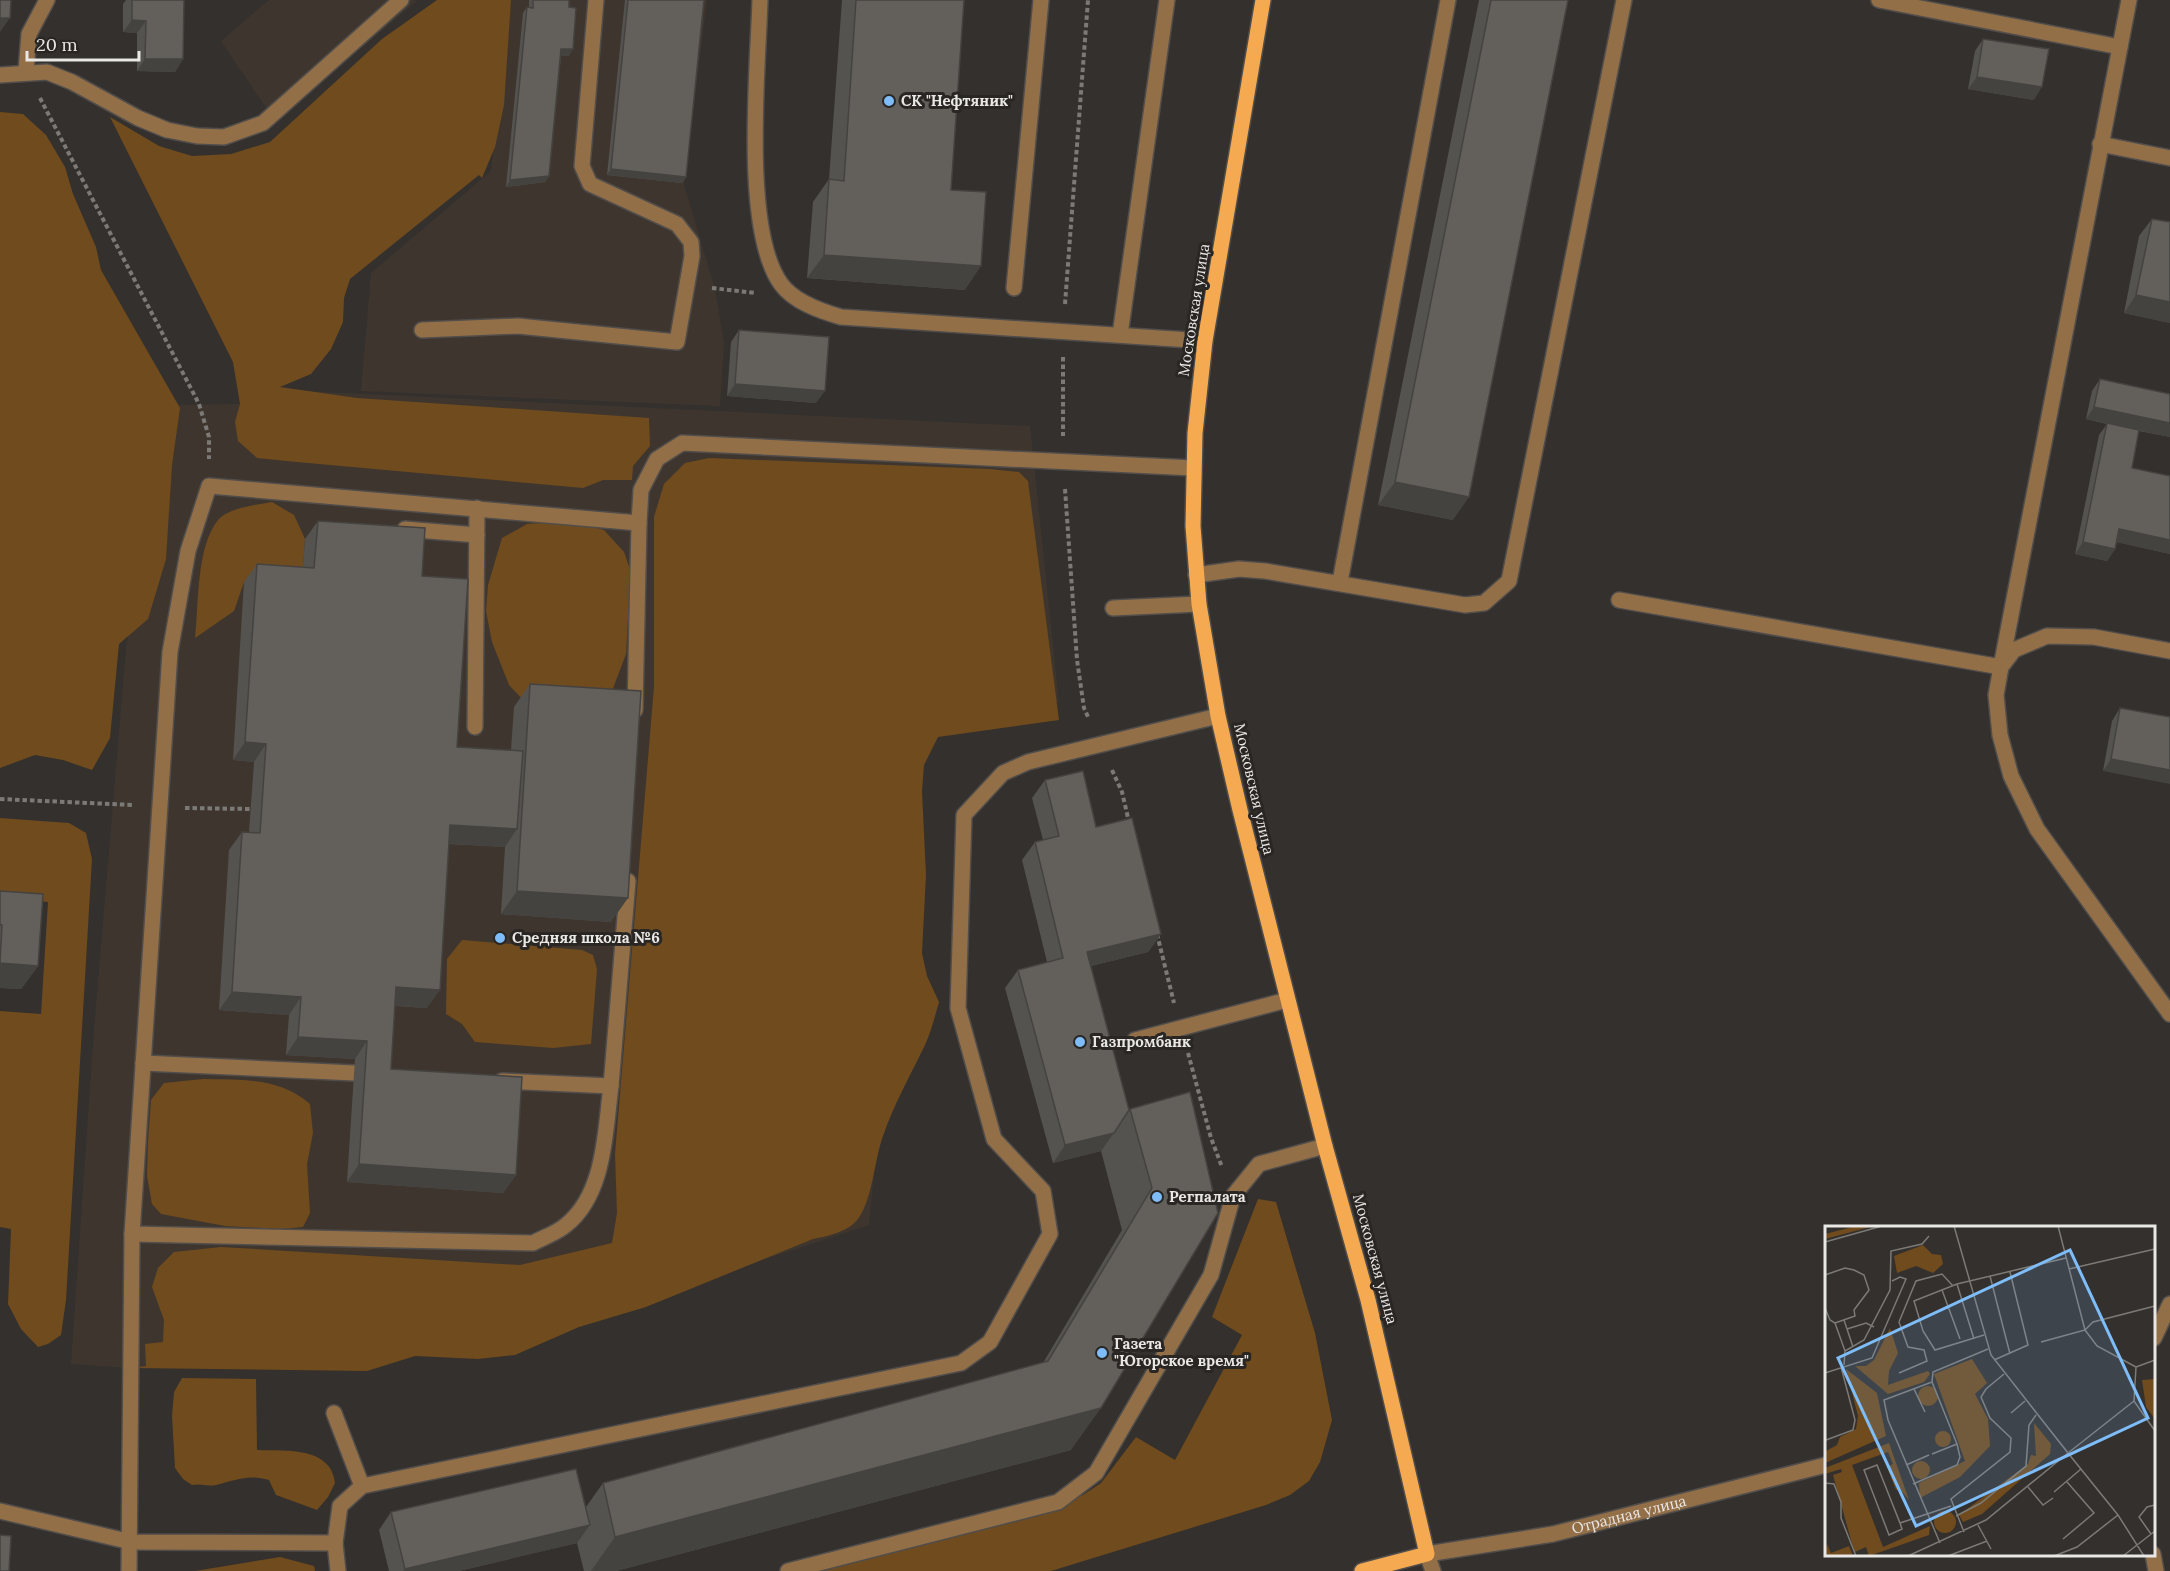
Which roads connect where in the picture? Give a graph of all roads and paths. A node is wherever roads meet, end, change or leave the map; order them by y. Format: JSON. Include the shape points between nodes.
{"nodes":[{"id":1,"x":47,"y":0,"type":"edge"},
{"id":2,"x":401,"y":0,"type":"edge"},
{"id":3,"x":596,"y":0,"type":"edge"},
{"id":4,"x":760,"y":0,"type":"edge"},
{"id":5,"x":1041,"y":0,"type":"edge"},
{"id":6,"x":1088,"y":0,"type":"edge"},
{"id":7,"x":1167,"y":0,"type":"edge"},
{"id":8,"x":1263,"y":0,"type":"edge"},
{"id":9,"x":1448,"y":0,"type":"edge"},
{"id":10,"x":1624,"y":0,"type":"edge"},
{"id":11,"x":1879,"y":0,"type":"edge"},
{"id":12,"x":2129,"y":0,"type":"edge"},
{"id":13,"x":2120,"y":47,"type":"junction"},
{"id":14,"x":26,"y":71,"type":"junction"},
{"id":15,"x":0,"y":75,"type":"edge"},
{"id":16,"x":2100,"y":144,"type":"junction"},
{"id":17,"x":2170,"y":158,"type":"edge"},
{"id":18,"x":687,"y":284,"type":"junction"},
{"id":19,"x":781,"y":284,"type":"junction"},
{"id":20,"x":1014,"y":288,"type":"dead end"},
{"id":21,"x":422,"y":330,"type":"dead end"},
{"id":22,"x":1063,"y":332,"type":"junction"},
{"id":23,"x":1120,"y":336,"type":"junction"},
{"id":24,"x":1205,"y":341,"type":"junction"},
{"id":25,"x":1064,"y":460,"type":"junction"},
{"id":26,"x":1193,"y":468,"type":"junction"},
{"id":27,"x":208,"y":486,"type":"junction"},
{"id":28,"x":477,"y":508,"type":"junction"},
{"id":29,"x":639,"y":523,"type":"junction"},
{"id":30,"x":386,"y":527,"type":"edge"},
{"id":31,"x":477,"y":535,"type":"junction"},
{"id":32,"x":1196,"y":575,"type":"junction"},
{"id":33,"x":1340,"y":582,"type":"junction"},
{"id":34,"x":1619,"y":600,"type":"dead end"},
{"id":35,"x":1199,"y":604,"type":"junction"},
{"id":36,"x":1113,"y":608,"type":"dead end"},
{"id":37,"x":2170,"y":651,"type":"edge"},
{"id":38,"x":2001,"y":667,"type":"junction"},
{"id":39,"x":1218,"y":716,"type":"junction"},
{"id":40,"x":634,"y":722,"type":"edge"},
{"id":41,"x":475,"y":727,"type":"dead end"},
{"id":42,"x":1100,"y":746,"type":"junction"},
{"id":43,"x":0,"y":799,"type":"edge"},
{"id":44,"x":11,"y":800,"type":"dead end"},
{"id":45,"x":1130,"y":826,"type":"edge"},
{"id":46,"x":629,"y":862,"type":"edge"},
{"id":47,"x":1155,"y":927,"type":"edge"},
{"id":48,"x":1287,"y":1000,"type":"junction"},
{"id":49,"x":2170,"y":1014,"type":"edge"},
{"id":50,"x":1180,"y":1027,"type":"junction"},
{"id":51,"x":1135,"y":1040,"type":"dead end"},
{"id":52,"x":143,"y":1063,"type":"junction"},
{"id":53,"x":354,"y":1073,"type":"dead end"},
{"id":54,"x":483,"y":1080,"type":"edge"},
{"id":55,"x":611,"y":1086,"type":"junction"},
{"id":56,"x":1325,"y":1146,"type":"junction"},
{"id":57,"x":1233,"y":1196,"type":"junction"},
{"id":58,"x":132,"y":1234,"type":"junction"},
{"id":59,"x":2170,"y":1304,"type":"edge"},
{"id":60,"x":2155,"y":1336,"type":"edge"},
{"id":61,"x":334,"y":1413,"type":"dead end"},
{"id":62,"x":1825,"y":1466,"type":"edge"},
{"id":63,"x":362,"y":1486,"type":"junction"},
{"id":64,"x":0,"y":1511,"type":"edge"},
{"id":65,"x":130,"y":1542,"type":"junction"},
{"id":66,"x":335,"y":1543,"type":"junction"},
{"id":67,"x":1427,"y":1554,"type":"junction"},
{"id":68,"x":2153,"y":1556,"type":"edge"},
{"id":69,"x":129,"y":1571,"type":"edge"},
{"id":70,"x":338,"y":1571,"type":"edge"},
{"id":71,"x":788,"y":1571,"type":"edge"},
{"id":72,"x":1362,"y":1571,"type":"edge"},
{"id":73,"x":1432,"y":1571,"type":"edge"},
{"id":74,"x":2156,"y":1571,"type":"edge"}],
"edges":[{"from":1,"to":14,"type":"street","via":[[29,34]]},
{"from":2,"to":14,"type":"street","via":[[263,123],[224,136],[167,130],[72,82],[47,72]]},
{"from":3,"to":18,"type":"street","via":[[582,166],[590,184],[684,231],[691,242],[692,256]]},
{"from":4,"to":19,"type":"street","via":[[758,214],[763,243]]},
{"from":5,"to":20,"type":"street"},
{"from":6,"to":22,"type":"path"},
{"from":7,"to":23,"type":"street"},
{"from":8,"to":24,"type":"main road","name":"Московская улица"},
{"from":9,"to":33,"type":"street"},
{"from":10,"to":33,"type":"street","via":[[1509,581],[1484,603],[1466,605]]},
{"from":11,"to":13,"type":"street"},
{"from":12,"to":13,"type":"street"},
{"from":13,"to":16,"type":"street"},
{"from":14,"to":15,"type":"street"},
{"from":14,"to":27,"type":"path","via":[[199,404],[210,437]]},
{"from":16,"to":17,"type":"street"},
{"from":16,"to":38,"type":"street"},
{"from":18,"to":19,"type":"path","via":[[754,293]]},
{"from":18,"to":21,"type":"street","via":[[677,342],[518,326]]},
{"from":19,"to":22,"type":"street","via":[[818,310],[840,317]]},
{"from":22,"to":23,"type":"street"},
{"from":22,"to":25,"type":"path"},
{"from":23,"to":24,"type":"street"},
{"from":24,"to":26,"type":"main road","name":"Московская улица"},
{"from":25,"to":26,"type":"street"},
{"from":25,"to":29,"type":"street","via":[[682,443],[657,459],[641,490]]},
{"from":25,"to":42,"type":"path","via":[[1077,660],[1084,708]]},
{"from":26,"to":32,"type":"main road","name":"Московская улица"},
{"from":27,"to":28,"type":"street"},
{"from":27,"to":52,"type":"street","via":[[188,551],[170,652]]},
{"from":28,"to":29,"type":"street"},
{"from":28,"to":31,"type":"street"},
{"from":29,"to":40,"type":"street"},
{"from":30,"to":31,"type":"street"},
{"from":31,"to":41,"type":"street"},
{"from":32,"to":33,"type":"street","via":[[1239,569]]},
{"from":32,"to":35,"type":"main road","name":"Московская улица"},
{"from":34,"to":38,"type":"street"},
{"from":35,"to":36,"type":"street"},
{"from":35,"to":39,"type":"main road","name":"Московская улица"},
{"from":37,"to":38,"type":"street","via":[[2094,637],[2047,636],[2014,650]]},
{"from":38,"to":49,"type":"street","via":[[1996,695],[2000,735],[2021,797],[2037,829]]},
{"from":39,"to":42,"type":"street"},
{"from":39,"to":48,"type":"main road","name":"Московская улица"},
{"from":42,"to":45,"type":"path","via":[[1122,792]]},
{"from":42,"to":63,"type":"street","via":[[1028,762],[1003,773],[964,815],[958,1008],[994,1139],[1043,1191],[1050,1234],[990,1342],[961,1363]]},
{"from":43,"to":44,"type":"path"},
{"from":46,"to":55,"type":"street"},
{"from":47,"to":50,"type":"path"},
{"from":48,"to":50,"type":"street"},
{"from":48,"to":56,"type":"main road","name":"Московская улица"},
{"from":50,"to":51,"type":"street"},
{"from":50,"to":57,"type":"path","via":[[1211,1138]]},
{"from":52,"to":53,"type":"street"},
{"from":52,"to":58,"type":"street"},
{"from":54,"to":55,"type":"street"},
{"from":55,"to":58,"type":"street","via":[[602,1153],[590,1195],[567,1225],[533,1243]]},
{"from":56,"to":57,"type":"street","via":[[1259,1164]]},
{"from":56,"to":67,"type":"main road","name":"Московская улица","via":[[1368,1300]]},
{"from":57,"to":71,"type":"street","via":[[1211,1275],[1096,1473],[1058,1502]]},
{"from":58,"to":65,"type":"street"},
{"from":59,"to":60,"type":"street"},
{"from":61,"to":63,"type":"street"},
{"from":62,"to":67,"type":"street","name":"Отрадная улица","via":[[1553,1534]]},
{"from":63,"to":66,"type":"street","via":[[340,1506]]},
{"from":64,"to":65,"type":"street"},
{"from":65,"to":66,"type":"street"},
{"from":65,"to":69,"type":"street"},
{"from":66,"to":70,"type":"street"},
{"from":67,"to":72,"type":"main road"},
{"from":67,"to":73,"type":"street","name":"Московская улица"},
{"from":68,"to":74,"type":"street"}]}
